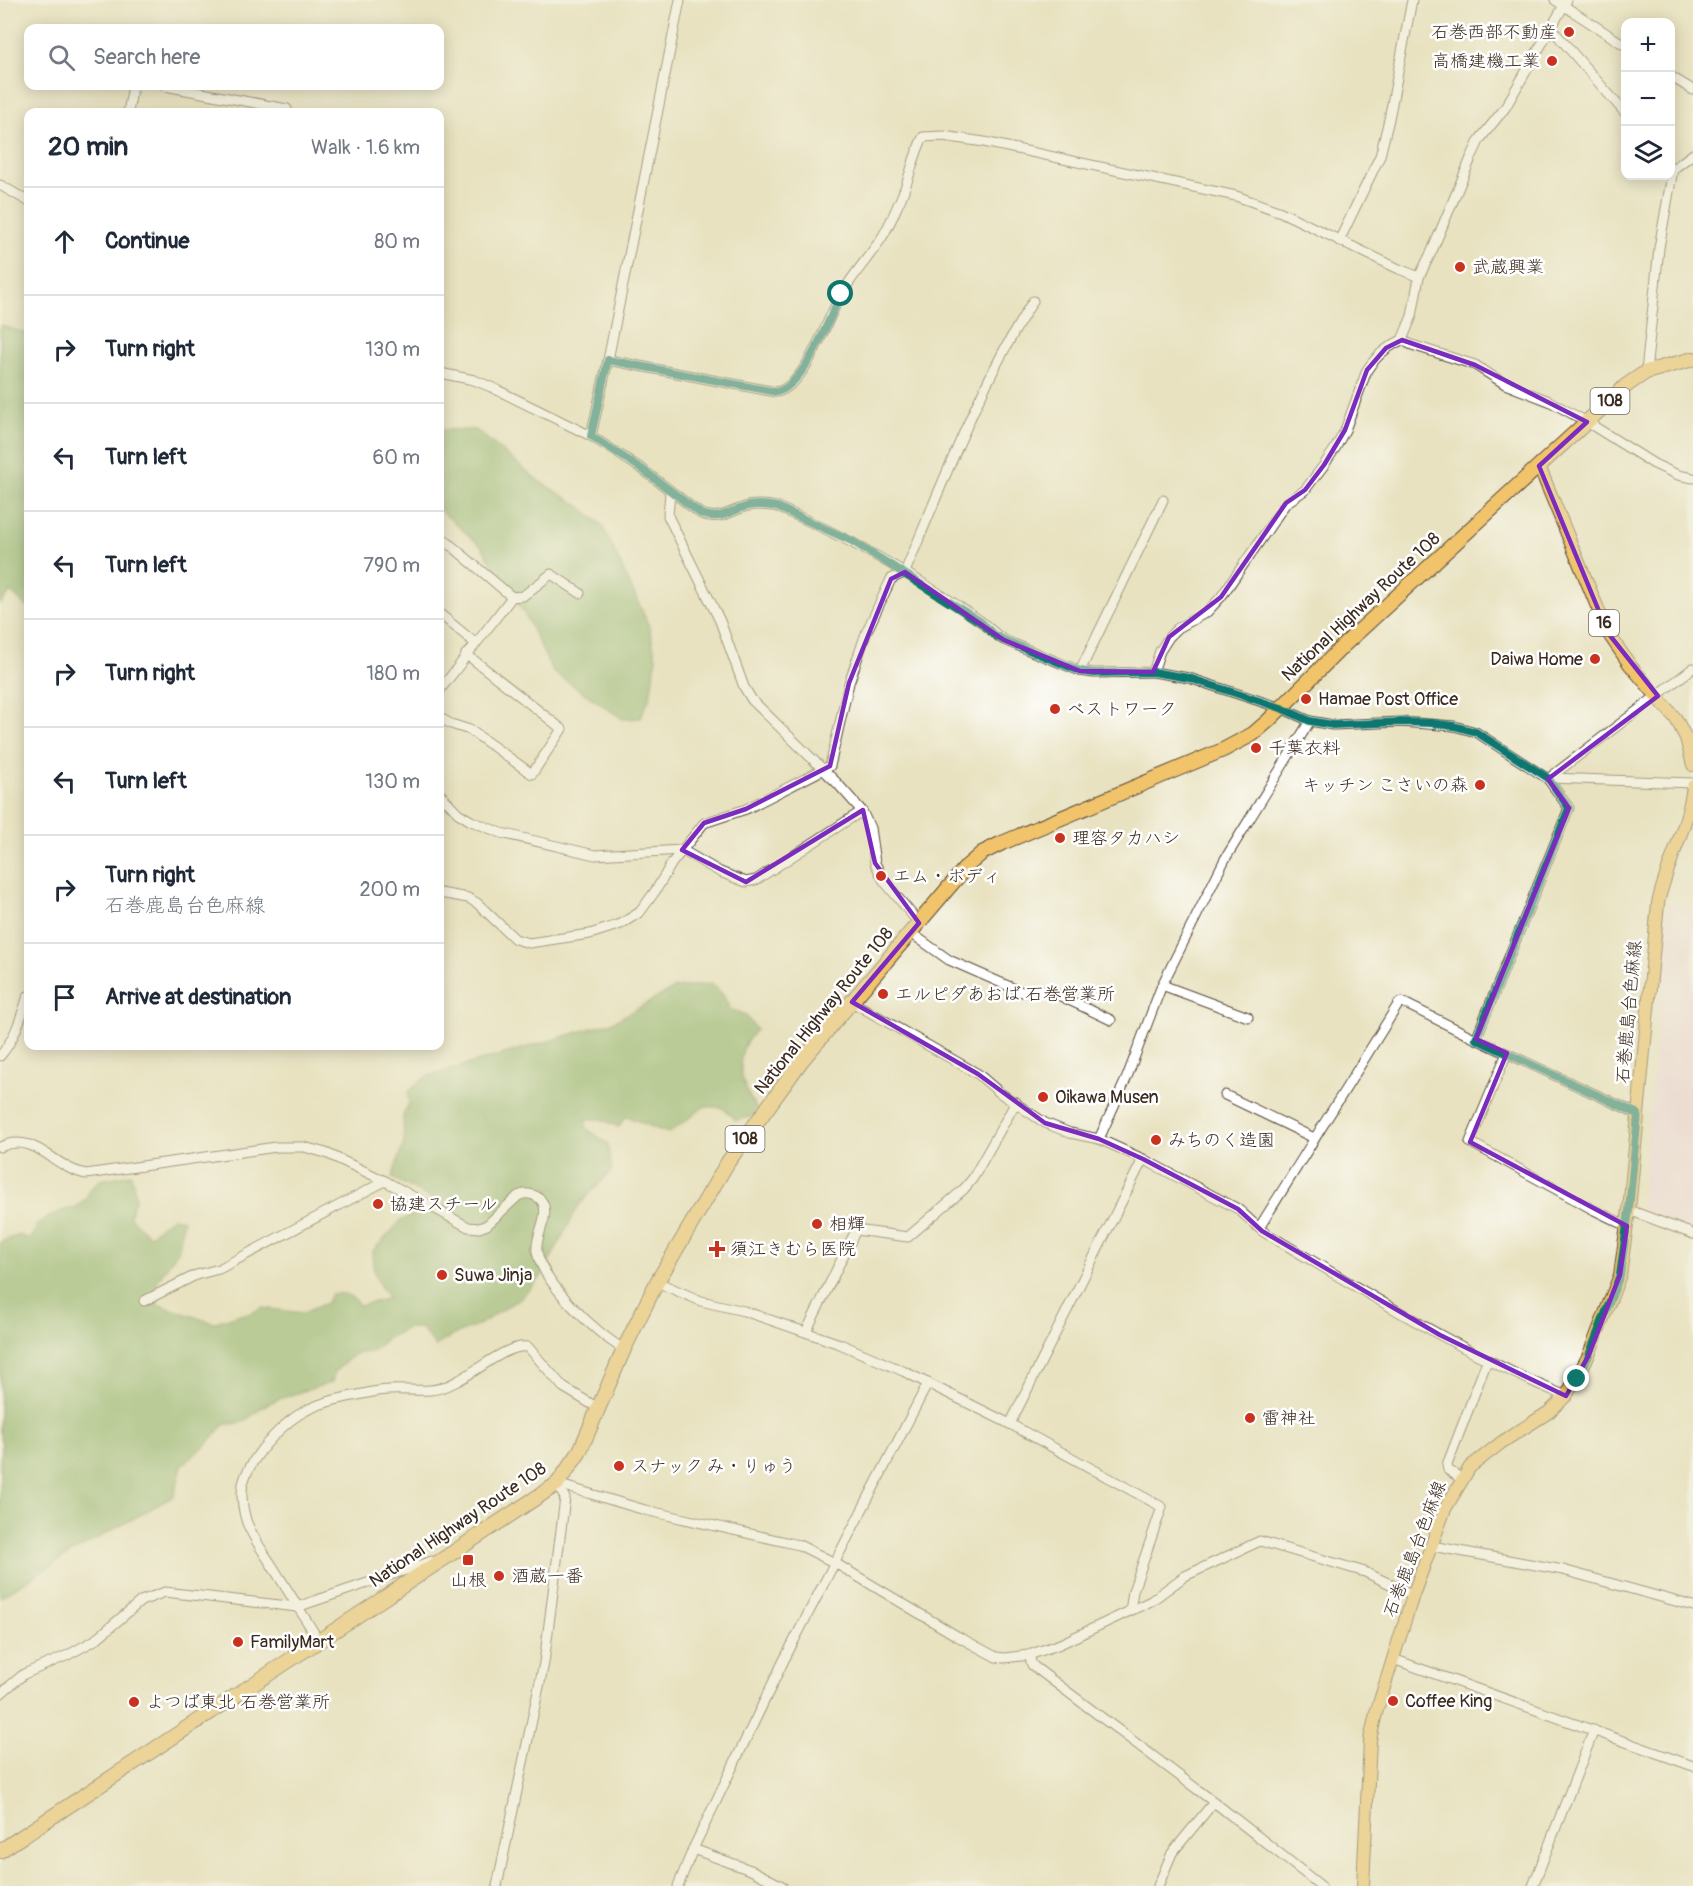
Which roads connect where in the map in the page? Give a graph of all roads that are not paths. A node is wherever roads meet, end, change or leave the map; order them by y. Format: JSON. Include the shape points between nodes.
{"nodes":[{"id":1,"x":680,"y":0,"type":"edge"},
{"id":2,"x":1412,"y":0,"type":"edge"},
{"id":3,"x":1561,"y":2,"type":"edge"},
{"id":4,"x":1551,"y":28,"type":"junction"},
{"id":5,"x":1621,"y":43,"type":"edge"},
{"id":6,"x":1675,"y":79,"type":"edge"},
{"id":7,"x":132,"y":90,"type":"edge"},
{"id":8,"x":186,"y":90,"type":"edge"},
{"id":9,"x":1693,"y":90,"type":"edge"},
{"id":10,"x":129,"y":108,"type":"edge"},
{"id":11,"x":282,"y":108,"type":"edge"},
{"id":12,"x":1621,"y":108,"type":"edge"},
{"id":13,"x":1693,"y":154,"type":"edge"},
{"id":14,"x":1675,"y":165,"type":"edge"},
{"id":15,"x":1670,"y":180,"type":"edge"},
{"id":16,"x":0,"y":185,"type":"edge"},
{"id":17,"x":24,"y":199,"type":"edge"},
{"id":18,"x":1339,"y":241,"type":"junction"},
{"id":19,"x":1419,"y":277,"type":"junction"},
{"id":20,"x":1033,"y":301,"type":"dead end"},
{"id":21,"x":1402,"y":340,"type":"junction"},
{"id":22,"x":1693,"y":359,"type":"edge"},
{"id":23,"x":608,"y":360,"type":"junction"},
{"id":24,"x":1646,"y":372,"type":"junction"},
{"id":25,"x":444,"y":374,"type":"edge"},
{"id":26,"x":1587,"y":422,"type":"junction"},
{"id":27,"x":591,"y":436,"type":"junction"},
{"id":28,"x":1539,"y":466,"type":"junction"},
{"id":29,"x":1693,"y":478,"type":"edge"},
{"id":30,"x":670,"y":492,"type":"junction"},
{"id":31,"x":1163,"y":500,"type":"dead end"},
{"id":32,"x":444,"y":539,"type":"edge"},
{"id":33,"x":905,"y":572,"type":"junction"},
{"id":34,"x":580,"y":593,"type":"dead end"},
{"id":35,"x":512,"y":597,"type":"junction"},
{"id":36,"x":444,"y":617,"type":"edge"},
{"id":37,"x":475,"y":643,"type":"junction"},
{"id":38,"x":466,"y":654,"type":"junction"},
{"id":39,"x":1693,"y":668,"type":"edge"},
{"id":40,"x":1080,"y":671,"type":"junction"},
{"id":41,"x":1153,"y":672,"type":"junction"},
{"id":42,"x":444,"y":684,"type":"edge"},
{"id":43,"x":1658,"y":696,"type":"junction"},
{"id":44,"x":1281,"y":708,"type":"junction"},
{"id":45,"x":444,"y":720,"type":"edge"},
{"id":46,"x":1310,"y":721,"type":"junction"},
{"id":47,"x":1693,"y":765,"type":"edge"},
{"id":48,"x":823,"y":771,"type":"junction"},
{"id":49,"x":1548,"y":778,"type":"junction"},
{"id":50,"x":1693,"y":785,"type":"edge"},
{"id":51,"x":444,"y":798,"type":"edge"},
{"id":52,"x":1692,"y":801,"type":"edge"},
{"id":53,"x":861,"y":811,"type":"junction"},
{"id":54,"x":682,"y":850,"type":"junction"},
{"id":55,"x":444,"y":894,"type":"edge"},
{"id":56,"x":915,"y":928,"type":"junction"},
{"id":57,"x":1162,"y":985,"type":"junction"},
{"id":58,"x":852,"y":1002,"type":"junction"},
{"id":59,"x":24,"y":1007,"type":"edge"},
{"id":60,"x":1248,"y":1017,"type":"dead end"},
{"id":61,"x":1110,"y":1020,"type":"dead end"},
{"id":62,"x":1476,"y":1039,"type":"junction"},
{"id":63,"x":1508,"y":1053,"type":"junction"},
{"id":64,"x":0,"y":1056,"type":"edge"},
{"id":65,"x":1225,"y":1095,"type":"dead end"},
{"id":66,"x":1016,"y":1102,"type":"junction"},
{"id":67,"x":1638,"y":1114,"type":"junction"},
{"id":68,"x":1314,"y":1138,"type":"junction"},
{"id":69,"x":1099,"y":1139,"type":"junction"},
{"id":70,"x":0,"y":1147,"type":"edge"},
{"id":71,"x":1143,"y":1159,"type":"junction"},
{"id":72,"x":385,"y":1181,"type":"junction"},
{"id":73,"x":1629,"y":1210,"type":"junction"},
{"id":74,"x":1627,"y":1226,"type":"junction"},
{"id":75,"x":1259,"y":1228,"type":"junction"},
{"id":76,"x":1693,"y":1234,"type":"edge"},
{"id":77,"x":657,"y":1282,"type":"junction"},
{"id":78,"x":144,"y":1300,"type":"dead end"},
{"id":79,"x":807,"y":1332,"type":"junction"},
{"id":80,"x":624,"y":1349,"type":"junction"},
{"id":81,"x":1487,"y":1361,"type":"junction"},
{"id":82,"x":928,"y":1383,"type":"junction"},
{"id":83,"x":1566,"y":1396,"type":"junction"},
{"id":84,"x":598,"y":1408,"type":"junction"},
{"id":85,"x":1010,"y":1424,"type":"junction"},
{"id":86,"x":1462,"y":1479,"type":"junction"},
{"id":87,"x":557,"y":1484,"type":"junction"},
{"id":88,"x":1432,"y":1546,"type":"junction"},
{"id":89,"x":448,"y":1556,"type":"junction"},
{"id":90,"x":835,"y":1563,"type":"junction"},
{"id":91,"x":1413,"y":1595,"type":"junction"},
{"id":92,"x":1693,"y":1606,"type":"edge"},
{"id":93,"x":297,"y":1607,"type":"junction"},
{"id":94,"x":1130,"y":1611,"type":"junction"},
{"id":95,"x":319,"y":1641,"type":"junction"},
{"id":96,"x":1029,"y":1655,"type":"junction"},
{"id":97,"x":1393,"y":1659,"type":"junction"},
{"id":98,"x":0,"y":1694,"type":"edge"},
{"id":99,"x":1594,"y":1730,"type":"junction"},
{"id":100,"x":1693,"y":1766,"type":"edge"},
{"id":101,"x":1214,"y":1802,"type":"junction"},
{"id":102,"x":693,"y":1848,"type":"junction"},
{"id":103,"x":0,"y":1851,"type":"edge"},
{"id":104,"x":496,"y":1886,"type":"edge"},
{"id":105,"x":678,"y":1886,"type":"edge"},
{"id":106,"x":782,"y":1886,"type":"edge"},
{"id":107,"x":1158,"y":1886,"type":"edge"},
{"id":108,"x":1321,"y":1886,"type":"edge"},
{"id":109,"x":1363,"y":1886,"type":"edge"},
{"id":110,"x":1533,"y":1886,"type":"edge"}],
"edges":[{"from":1,"to":23,"type":"street"},
{"from":2,"to":18,"type":"street","via":[[1380,156]]},
{"from":3,"to":4,"type":"street"},
{"from":3,"to":5,"type":"street"},
{"from":4,"to":12,"type":"street"},
{"from":4,"to":19,"type":"street","via":[[1505,108],[1480,140]]},
{"from":6,"to":9,"type":"street"},
{"from":7,"to":10,"type":"street"},
{"from":8,"to":11,"type":"street"},
{"from":13,"to":14,"type":"street"},
{"from":15,"to":24,"type":"street"},
{"from":16,"to":17,"type":"street"},
{"from":18,"to":19,"type":"street"},
{"from":18,"to":23,"type":"street","via":[[1281,212],[1236,196],[984,142],[923,137],[903,195],[882,238],[841,294],[820,343],[784,390],[776,392]]},
{"from":19,"to":21,"type":"street","via":[[1412,316]]},
{"from":20,"to":33,"type":"street","via":[[967,428]]},
{"from":21,"to":26,"type":"street","via":[[1475,366]]},
{"from":21,"to":41,"type":"street","via":[[1386,348],[1371,364],[1336,447],[1305,490],[1286,503],[1221,597],[1207,612],[1168,637]]},
{"from":22,"to":24,"type":"highway","name":"National Highway Route 108","number":"108"},
{"from":23,"to":27,"type":"street"},
{"from":24,"to":26,"type":"highway","name":"National Highway Route 108","number":"108"},
{"from":25,"to":27,"type":"street","via":[[491,387]]},
{"from":26,"to":28,"type":"highway","name":"National Highway Route 108","number":"108"},
{"from":26,"to":29,"type":"street","via":[[1654,464]]},
{"from":27,"to":30,"type":"street"},
{"from":28,"to":43,"type":"main road","number":"16","via":[[1608,633]]},
{"from":28,"to":44,"type":"highway","name":"National Highway Route 108","number":"108"},
{"from":30,"to":33,"type":"street","via":[[711,517],[749,506],[777,507],[852,541]]},
{"from":30,"to":48,"type":"street","via":[[668,516],[720,621],[744,687],[752,700]]},
{"from":31,"to":40,"type":"street"},
{"from":32,"to":35,"type":"street"},
{"from":33,"to":40,"type":"street","via":[[993,634]]},
{"from":33,"to":48,"type":"street","via":[[891,579],[866,633],[849,683],[830,766]]},
{"from":34,"to":35,"type":"street","via":[[552,574],[522,596]]},
{"from":35,"to":37,"type":"street"},
{"from":36,"to":37,"type":"street"},
{"from":37,"to":38,"type":"street"},
{"from":38,"to":42,"type":"street"},
{"from":38,"to":45,"type":"street","via":[[562,729],[532,774],[470,730]]},
{"from":39,"to":43,"type":"street"},
{"from":40,"to":41,"type":"street"},
{"from":41,"to":44,"type":"street","via":[[1189,678]]},
{"from":43,"to":47,"type":"main road","number":"16","via":[[1682,730]]},
{"from":43,"to":49,"type":"street"},
{"from":44,"to":46,"type":"street"},
{"from":44,"to":56,"type":"highway","name":"National Highway Route 108","number":"108","via":[[1238,744],[982,853],[966,866]]},
{"from":46,"to":49,"type":"street","via":[[1333,725],[1401,722],[1454,726],[1476,732]]},
{"from":46,"to":57,"type":"street","via":[[1225,859]]},
{"from":48,"to":53,"type":"street"},
{"from":48,"to":54,"type":"street","via":[[746,809],[704,823]]},
{"from":49,"to":50,"type":"street"},
{"from":49,"to":62,"type":"street","via":[[1569,808]]},
{"from":50,"to":52,"type":"main road","name":"石巻鹿島台色麻線"},
{"from":51,"to":54,"type":"street","via":[[458,813],[501,833],[595,855]]},
{"from":52,"to":67,"type":"main road","name":"石巻鹿島台色麻線","via":[[1658,903]]},
{"from":53,"to":54,"type":"street","via":[[756,880],[746,882],[720,872]]},
{"from":53,"to":56,"type":"street","via":[[870,828],[875,863]]},
{"from":54,"to":55,"type":"street","via":[[639,912],[621,924],[590,934],[530,943],[514,939],[477,903]]},
{"from":56,"to":58,"type":"highway","name":"National Highway Route 108","number":"108"},
{"from":56,"to":61,"type":"street","via":[[948,960],[1022,992],[1052,992]]},
{"from":57,"to":60,"type":"street"},
{"from":57,"to":69,"type":"street"},
{"from":58,"to":66,"type":"street","via":[[978,1074]]},
{"from":58,"to":77,"type":"highway","name":"National Highway Route 108","number":"108","via":[[802,1060],[728,1162]]},
{"from":59,"to":64,"type":"street","via":[[8,1047]]},
{"from":62,"to":63,"type":"street"},
{"from":62,"to":68,"type":"street","via":[[1399,1003]]},
{"from":63,"to":67,"type":"street"},
{"from":63,"to":74,"type":"street","via":[[1470,1142]]},
{"from":65,"to":68,"type":"street"},
{"from":66,"to":69,"type":"street","via":[[1045,1123]]},
{"from":66,"to":79,"type":"street","via":[[969,1184],[908,1237],[856,1230]]},
{"from":67,"to":73,"type":"main road","name":"石巻鹿島台色麻線"},
{"from":68,"to":75,"type":"street"},
{"from":69,"to":71,"type":"street"},
{"from":70,"to":72,"type":"street","via":[[12,1143],[31,1145],[68,1169],[86,1174],[294,1146],[315,1149]]},
{"from":71,"to":75,"type":"street","via":[[1238,1209]]},
{"from":71,"to":85,"type":"street"},
{"from":72,"to":78,"type":"street","via":[[219,1269],[196,1275]]},
{"from":72,"to":80,"type":"street","via":[[456,1222],[474,1228],[487,1225],[522,1194],[538,1197],[545,1213],[537,1239],[542,1266],[581,1316]]},
{"from":73,"to":74,"type":"main road","name":"石巻鹿島台色麻線"},
{"from":73,"to":76,"type":"street"},
{"from":74,"to":83,"type":"main road","name":"石巻鹿島台色麻線","via":[[1620,1275],[1588,1358]]},
{"from":75,"to":81,"type":"street"},
{"from":77,"to":79,"type":"street","via":[[701,1301]]},
{"from":77,"to":80,"type":"highway","name":"National Highway Route 108","number":"108"},
{"from":79,"to":82,"type":"street"},
{"from":80,"to":84,"type":"highway","name":"National Highway Route 108","number":"108"},
{"from":81,"to":83,"type":"street"},
{"from":81,"to":86,"type":"street","via":[[1447,1465]]},
{"from":82,"to":85,"type":"street"},
{"from":82,"to":90,"type":"street"},
{"from":83,"to":86,"type":"main road","name":"石巻鹿島台色麻線","via":[[1532,1424],[1482,1456]]},
{"from":84,"to":87,"type":"highway","name":"National Highway Route 108","number":"108","via":[[579,1453]]},
{"from":84,"to":93,"type":"street","via":[[563,1387],[528,1347],[520,1346],[440,1388],[387,1390],[330,1400],[303,1410],[276,1432],[247,1469],[243,1483],[247,1522]]},
{"from":85,"to":94,"type":"street","via":[[1162,1508],[1133,1591]]},
{"from":86,"to":88,"type":"main road","name":"石巻鹿島台色麻線","via":[[1445,1509]]},
{"from":87,"to":89,"type":"highway","name":"National Highway Route 108","number":"108"},
{"from":87,"to":90,"type":"street","via":[[645,1510],[799,1545]]},
{"from":87,"to":104,"type":"street","via":[[566,1498],[548,1637]]},
{"from":88,"to":91,"type":"main road","name":"石巻鹿島台色麻線"},
{"from":88,"to":92,"type":"street","via":[[1563,1570]]},
{"from":89,"to":93,"type":"street"},
{"from":89,"to":95,"type":"highway","name":"National Highway Route 108","number":"108"},
{"from":90,"to":96,"type":"street","via":[[996,1657]]},
{"from":90,"to":102,"type":"street"},
{"from":91,"to":94,"type":"street","via":[[1365,1572],[1260,1541],[1185,1576]]},
{"from":91,"to":97,"type":"main road","name":"石巻鹿島台色麻線"},
{"from":93,"to":95,"type":"street"},
{"from":93,"to":98,"type":"street","via":[[165,1592],[141,1601],[95,1640],[24,1674]]},
{"from":94,"to":96,"type":"street"},
{"from":95,"to":103,"type":"highway","name":"National Highway Route 108","number":"108"},
{"from":96,"to":101,"type":"street","via":[[1032,1665]]},
{"from":97,"to":99,"type":"street"},
{"from":97,"to":109,"type":"main road","name":"石巻鹿島台色麻線","via":[[1370,1740]]},
{"from":99,"to":100,"type":"street"},
{"from":99,"to":110,"type":"street"},
{"from":101,"to":107,"type":"street","via":[[1172,1852]]},
{"from":101,"to":108,"type":"street"},
{"from":102,"to":105,"type":"street"},
{"from":102,"to":106,"type":"street","via":[[753,1870]]}]}
